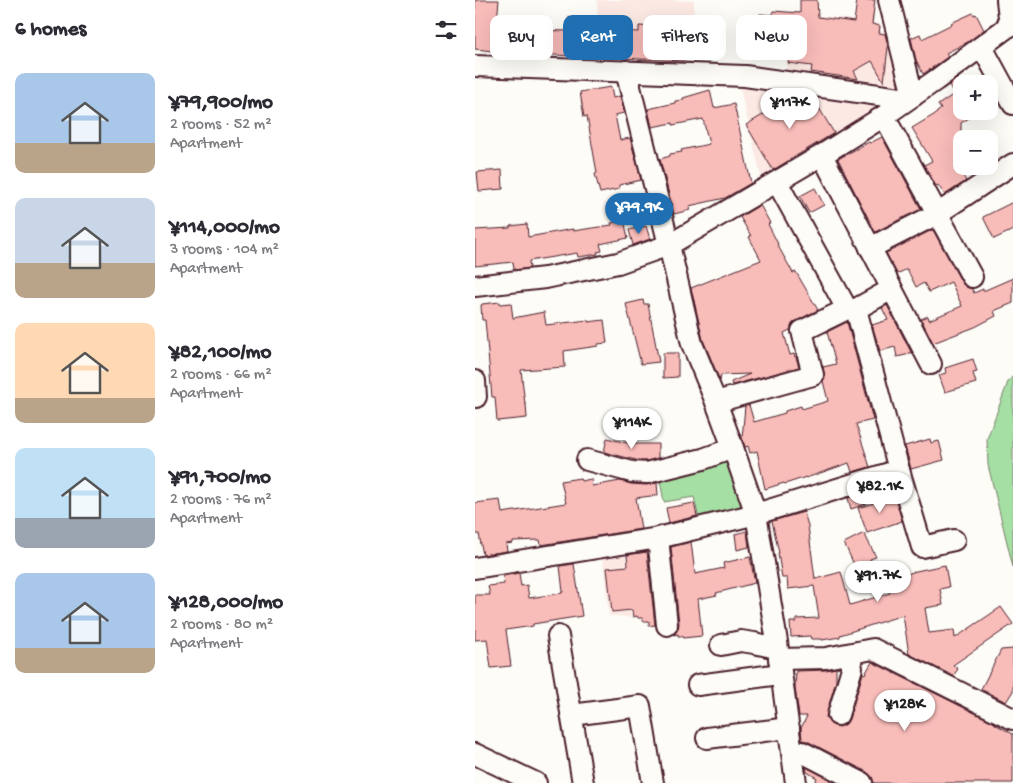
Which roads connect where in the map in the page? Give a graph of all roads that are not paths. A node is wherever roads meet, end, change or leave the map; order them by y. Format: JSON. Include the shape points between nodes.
{"nodes":[{"id":1,"x":889,"y":0,"type":"edge"},
{"id":2,"x":1007,"y":0,"type":"edge"},
{"id":3,"x":1011,"y":24,"type":"edge"},
{"id":4,"x":982,"y":47,"type":"junction"},
{"id":5,"x":475,"y":66,"type":"edge"},
{"id":6,"x":626,"y":71,"type":"junction"},
{"id":7,"x":910,"y":98,"type":"junction"},
{"id":8,"x":1013,"y":104,"type":"edge"},
{"id":9,"x":884,"y":116,"type":"junction"},
{"id":10,"x":822,"y":155,"type":"junction"},
{"id":11,"x":1013,"y":164,"type":"edge"},
{"id":12,"x":777,"y":182,"type":"junction"},
{"id":13,"x":937,"y":214,"type":"junction"},
{"id":14,"x":669,"y":244,"type":"junction"},
{"id":15,"x":870,"y":248,"type":"junction"},
{"id":16,"x":972,"y":278,"type":"dead end"},
{"id":17,"x":475,"y":286,"type":"edge"},
{"id":18,"x":892,"y":289,"type":"junction"},
{"id":19,"x":851,"y":309,"type":"junction"},
{"id":20,"x":931,"y":364,"type":"dead end"},
{"id":21,"x":716,"y":402,"type":"junction"},
{"id":22,"x":733,"y":448,"type":"junction"},
{"id":23,"x":587,"y":460,"type":"dead end"},
{"id":24,"x":899,"y":470,"type":"junction"},
{"id":25,"x":756,"y":514,"type":"junction"},
{"id":26,"x":658,"y":538,"type":"junction"},
{"id":27,"x":954,"y":540,"type":"dead end"},
{"id":28,"x":475,"y":568,"type":"edge"},
{"id":29,"x":667,"y":626,"type":"dead end"},
{"id":30,"x":559,"y":636,"type":"dead end"},
{"id":31,"x":721,"y":645,"type":"dead end"},
{"id":32,"x":849,"y":654,"type":"junction"},
{"id":33,"x":779,"y":660,"type":"junction"},
{"id":34,"x":697,"y":685,"type":"dead end"},
{"id":35,"x":572,"y":714,"type":"junction"},
{"id":36,"x":838,"y":715,"type":"dead end"},
{"id":37,"x":1013,"y":719,"type":"edge"},
{"id":38,"x":789,"y":728,"type":"junction"},
{"id":39,"x":707,"y":738,"type":"dead end"},
{"id":40,"x":792,"y":750,"type":"junction"},
{"id":41,"x":475,"y":754,"type":"edge"},
{"id":42,"x":536,"y":783,"type":"edge"},
{"id":43,"x":583,"y":783,"type":"edge"},
{"id":44,"x":653,"y":783,"type":"edge"},
{"id":45,"x":796,"y":783,"type":"edge"},
{"id":46,"x":862,"y":783,"type":"edge"}],
"edges":[{"from":1,"to":7,"type":"street"},
{"from":2,"to":3,"type":"street"},
{"from":3,"to":4,"type":"street"},
{"from":4,"to":7,"type":"street"},
{"from":4,"to":8,"type":"street"},
{"from":5,"to":6,"type":"street"},
{"from":6,"to":7,"type":"street","via":[[745,76]]},
{"from":6,"to":14,"type":"street"},
{"from":7,"to":9,"type":"street"},
{"from":9,"to":10,"type":"street"},
{"from":9,"to":13,"type":"street"},
{"from":10,"to":12,"type":"street"},
{"from":10,"to":15,"type":"street"},
{"from":11,"to":13,"type":"street"},
{"from":12,"to":14,"type":"street"},
{"from":12,"to":19,"type":"street"},
{"from":13,"to":15,"type":"street"},
{"from":13,"to":16,"type":"street"},
{"from":14,"to":17,"type":"street","via":[[617,263],[545,278]]},
{"from":14,"to":21,"type":"street","via":[[692,344]]},
{"from":15,"to":18,"type":"street"},
{"from":18,"to":19,"type":"street"},
{"from":18,"to":20,"type":"street"},
{"from":19,"to":21,"type":"street","via":[[802,331],[813,375]]},
{"from":19,"to":24,"type":"street"},
{"from":21,"to":22,"type":"street"},
{"from":22,"to":23,"type":"street","via":[[647,473]]},
{"from":22,"to":25,"type":"street"},
{"from":24,"to":25,"type":"street"},
{"from":24,"to":27,"type":"street","via":[[922,547]]},
{"from":25,"to":26,"type":"street"},
{"from":25,"to":33,"type":"street"},
{"from":26,"to":28,"type":"street"},
{"from":26,"to":29,"type":"street"},
{"from":30,"to":35,"type":"street"},
{"from":31,"to":33,"type":"street","via":[[754,642]]},
{"from":32,"to":33,"type":"street"},
{"from":32,"to":36,"type":"street","via":[[852,668]]},
{"from":32,"to":37,"type":"street","via":[[873,649]]},
{"from":33,"to":34,"type":"street"},
{"from":33,"to":38,"type":"street"},
{"from":35,"to":43,"type":"street"},
{"from":35,"to":44,"type":"street","via":[[640,706]]},
{"from":38,"to":39,"type":"street"},
{"from":38,"to":40,"type":"street"},
{"from":40,"to":45,"type":"street"},
{"from":40,"to":46,"type":"street"},
{"from":41,"to":42,"type":"street"}]}
